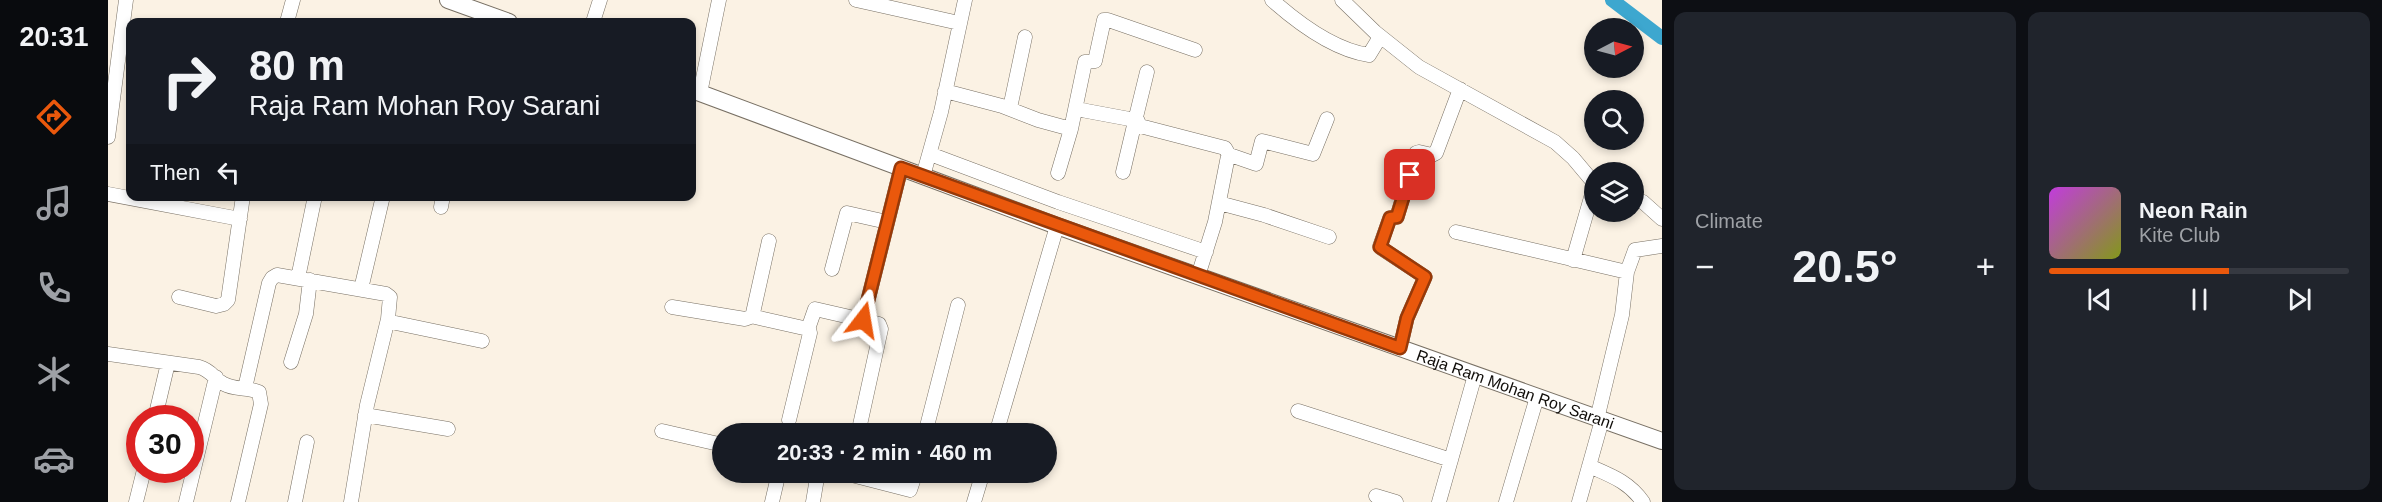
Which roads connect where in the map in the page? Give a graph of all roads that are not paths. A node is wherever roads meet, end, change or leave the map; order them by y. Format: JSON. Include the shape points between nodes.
{"nodes":[{"id":1,"x":126,"y":0,"type":"edge"},
{"id":2,"x":293,"y":0,"type":"edge"},
{"id":3,"x":600,"y":0,"type":"edge"},
{"id":4,"x":718,"y":0,"type":"edge"},
{"id":5,"x":856,"y":0,"type":"edge"},
{"id":6,"x":964,"y":0,"type":"edge"},
{"id":7,"x":1272,"y":0,"type":"edge"},
{"id":8,"x":1342,"y":0,"type":"edge"},
{"id":9,"x":458,"y":2,"type":"edge"},
{"id":10,"x":287,"y":18,"type":"edge"},
{"id":11,"x":484,"y":18,"type":"edge"},
{"id":12,"x":594,"y":18,"type":"edge"},
{"id":13,"x":959,"y":23,"type":"junction"},
{"id":14,"x":1025,"y":37,"type":"dead end"},
{"id":15,"x":1380,"y":37,"type":"junction"},
{"id":16,"x":1195,"y":50,"type":"dead end"},
{"id":17,"x":1148,"y":72,"type":"dead end"},
{"id":18,"x":1460,"y":89,"type":"junction"},
{"id":19,"x":945,"y":91,"type":"junction"},
{"id":20,"x":696,"y":92,"type":"edge"},
{"id":21,"x":1010,"y":108,"type":"junction"},
{"id":22,"x":1076,"y":109,"type":"junction"},
{"id":23,"x":1136,"y":119,"type":"junction"},
{"id":24,"x":1327,"y":119,"type":"dead end"},
{"id":25,"x":1071,"y":129,"type":"junction"},
{"id":26,"x":108,"y":137,"type":"edge"},
{"id":27,"x":930,"y":153,"type":"junction"},
{"id":28,"x":1229,"y":155,"type":"junction"},
{"id":29,"x":901,"y":168,"type":"junction"},
{"id":30,"x":1123,"y":172,"type":"dead end"},
{"id":31,"x":1584,"y":172,"type":"edge"},
{"id":32,"x":1058,"y":173,"type":"dead end"},
{"id":33,"x":923,"y":176,"type":"junction"},
{"id":34,"x":108,"y":194,"type":"edge"},
{"id":35,"x":126,"y":196,"type":"edge"},
{"id":36,"x":242,"y":201,"type":"edge"},
{"id":37,"x":314,"y":201,"type":"edge"},
{"id":38,"x":382,"y":201,"type":"edge"},
{"id":39,"x":180,"y":202,"type":"edge"},
{"id":40,"x":1644,"y":203,"type":"edge"},
{"id":41,"x":1219,"y":204,"type":"junction"},
{"id":42,"x":240,"y":219,"type":"junction"},
{"id":43,"x":1662,"y":219,"type":"edge"},
{"id":44,"x":1584,"y":221,"type":"edge"},
{"id":45,"x":887,"y":222,"type":"junction"},
{"id":46,"x":1057,"y":226,"type":"junction"},
{"id":47,"x":1456,"y":232,"type":"dead end"},
{"id":48,"x":1329,"y":237,"type":"dead end"},
{"id":49,"x":769,"y":241,"type":"dead end"},
{"id":50,"x":1662,"y":246,"type":"edge"},
{"id":51,"x":1206,"y":252,"type":"junction"},
{"id":52,"x":1573,"y":260,"type":"junction"},
{"id":53,"x":832,"y":269,"type":"dead end"},
{"id":54,"x":1627,"y":272,"type":"junction"},
{"id":55,"x":1198,"y":276,"type":"junction"},
{"id":56,"x":304,"y":279,"type":"junction"},
{"id":57,"x":361,"y":289,"type":"junction"},
{"id":58,"x":179,"y":297,"type":"dead end"},
{"id":59,"x":958,"y":305,"type":"dead end"},
{"id":60,"x":672,"y":307,"type":"dead end"},
{"id":61,"x":753,"y":316,"type":"junction"},
{"id":62,"x":388,"y":319,"type":"junction"},
{"id":63,"x":863,"y":320,"type":"junction"},
{"id":64,"x":809,"y":329,"type":"junction"},
{"id":65,"x":482,"y":341,"type":"dead end"},
{"id":66,"x":1400,"y":348,"type":"junction"},
{"id":67,"x":108,"y":354,"type":"edge"},
{"id":68,"x":291,"y":362,"type":"dead end"},
{"id":69,"x":168,"y":363,"type":"junction"},
{"id":70,"x":1475,"y":375,"type":"junction"},
{"id":71,"x":216,"y":377,"type":"junction"},
{"id":72,"x":245,"y":388,"type":"junction"},
{"id":73,"x":1538,"y":397,"type":"junction"},
{"id":74,"x":158,"y":405,"type":"edge"},
{"id":75,"x":1298,"y":411,"type":"dead end"},
{"id":76,"x":365,"y":415,"type":"junction"},
{"id":77,"x":789,"y":420,"type":"dead end"},
{"id":78,"x":1600,"y":420,"type":"junction"},
{"id":79,"x":860,"y":423,"type":"edge"},
{"id":80,"x":928,"y":423,"type":"edge"},
{"id":81,"x":999,"y":423,"type":"edge"},
{"id":82,"x":448,"y":429,"type":"dead end"},
{"id":83,"x":662,"y":431,"type":"dead end"},
{"id":84,"x":1662,"y":441,"type":"edge"},
{"id":85,"x":307,"y":442,"type":"dead end"},
{"id":86,"x":712,"y":442,"type":"edge"},
{"id":87,"x":1451,"y":460,"type":"junction"},
{"id":88,"x":1589,"y":466,"type":"junction"},
{"id":89,"x":141,"y":483,"type":"edge"},
{"id":90,"x":776,"y":483,"type":"edge"},
{"id":91,"x":816,"y":483,"type":"edge"},
{"id":92,"x":884,"y":483,"type":"edge"},
{"id":93,"x":912,"y":483,"type":"edge"},
{"id":94,"x":980,"y":483,"type":"edge"},
{"id":95,"x":1376,"y":496,"type":"dead end"},
{"id":96,"x":136,"y":502,"type":"edge"},
{"id":97,"x":186,"y":502,"type":"edge"},
{"id":98,"x":238,"y":502,"type":"edge"},
{"id":99,"x":295,"y":502,"type":"edge"},
{"id":100,"x":351,"y":502,"type":"edge"},
{"id":101,"x":772,"y":502,"type":"edge"},
{"id":102,"x":813,"y":502,"type":"edge"},
{"id":103,"x":974,"y":502,"type":"edge"},
{"id":104,"x":1396,"y":502,"type":"edge"},
{"id":105,"x":1439,"y":502,"type":"edge"},
{"id":106,"x":1506,"y":502,"type":"edge"},
{"id":107,"x":1579,"y":502,"type":"edge"},
{"id":108,"x":1643,"y":502,"type":"edge"}],
"edges":[{"from":1,"to":26,"type":"street"},
{"from":2,"to":10,"type":"street"},
{"from":3,"to":12,"type":"street"},
{"from":4,"to":20,"type":"street"},
{"from":5,"to":13,"type":"street"},
{"from":6,"to":13,"type":"street"},
{"from":7,"to":15,"type":"street","via":[[1348,50],[1370,56]]},
{"from":8,"to":15,"type":"street"},
{"from":9,"to":11,"type":"street"},
{"from":13,"to":19,"type":"street"},
{"from":14,"to":21,"type":"street"},
{"from":15,"to":18,"type":"street","via":[[1419,67]]},
{"from":16,"to":22,"type":"street","via":[[1104,20],[1095,61],[1085,62]]},
{"from":17,"to":23,"type":"street"},
{"from":18,"to":31,"type":"street","via":[[1555,142]]},
{"from":18,"to":66,"type":"street","via":[[1436,153],[1416,153],[1397,217],[1390,218],[1380,246],[1425,277],[1407,318]]},
{"from":19,"to":21,"type":"street"},
{"from":19,"to":27,"type":"street"},
{"from":20,"to":29,"type":"street","name":"Raja Ram Mohan Roy Sarani"},
{"from":21,"to":25,"type":"street"},
{"from":22,"to":23,"type":"street"},
{"from":22,"to":25,"type":"street"},
{"from":23,"to":28,"type":"street","via":[[1144,128],[1225,148]]},
{"from":23,"to":30,"type":"street"},
{"from":24,"to":28,"type":"street","via":[[1313,154],[1262,141],[1256,164]]},
{"from":25,"to":32,"type":"street"},
{"from":27,"to":33,"type":"street"},
{"from":27,"to":51,"type":"street"},
{"from":28,"to":41,"type":"street"},
{"from":29,"to":33,"type":"street","name":"Raja Ram Mohan Roy Sarani"},
{"from":29,"to":45,"type":"street"},
{"from":33,"to":46,"type":"street","name":"Raja Ram Mohan Roy Sarani"},
{"from":34,"to":35,"type":"street"},
{"from":36,"to":42,"type":"street"},
{"from":37,"to":56,"type":"street"},
{"from":38,"to":57,"type":"street"},
{"from":39,"to":42,"type":"street"},
{"from":40,"to":43,"type":"street"},
{"from":41,"to":48,"type":"street"},
{"from":41,"to":51,"type":"street"},
{"from":42,"to":58,"type":"street","via":[[228,300],[216,306]]},
{"from":44,"to":52,"type":"street"},
{"from":45,"to":53,"type":"street","via":[[847,213]]},
{"from":45,"to":63,"type":"street"},
{"from":46,"to":55,"type":"street","name":"Raja Ram Mohan Roy Sarani"},
{"from":46,"to":81,"type":"street"},
{"from":47,"to":52,"type":"street"},
{"from":49,"to":61,"type":"street"},
{"from":50,"to":54,"type":"street","via":[[1635,250]]},
{"from":51,"to":55,"type":"street"},
{"from":52,"to":54,"type":"street"},
{"from":54,"to":78,"type":"street"},
{"from":55,"to":66,"type":"street","name":"Raja Ram Mohan Roy Sarani"},
{"from":56,"to":57,"type":"street"},
{"from":56,"to":68,"type":"street","via":[[306,314]]},
{"from":56,"to":72,"type":"street","via":[[277,275],[269,283]]},
{"from":57,"to":62,"type":"street","via":[[390,297]]},
{"from":59,"to":80,"type":"street"},
{"from":60,"to":61,"type":"street","via":[[745,319]]},
{"from":61,"to":64,"type":"street"},
{"from":62,"to":65,"type":"street"},
{"from":62,"to":76,"type":"street"},
{"from":63,"to":64,"type":"street","via":[[815,309]]},
{"from":63,"to":79,"type":"street","via":[[879,324],[881,329]]},
{"from":64,"to":77,"type":"street"},
{"from":66,"to":70,"type":"street","name":"Raja Ram Mohan Roy Sarani"},
{"from":67,"to":69,"type":"street"},
{"from":69,"to":71,"type":"street","via":[[207,370]]},
{"from":69,"to":74,"type":"street"},
{"from":70,"to":73,"type":"street","name":"Raja Ram Mohan Roy Sarani"},
{"from":70,"to":87,"type":"street"},
{"from":71,"to":72,"type":"street","via":[[227,386]]},
{"from":71,"to":97,"type":"street"},
{"from":72,"to":98,"type":"street","via":[[259,392],[261,404]]},
{"from":73,"to":78,"type":"street","name":"Raja Ram Mohan Roy Sarani"},
{"from":73,"to":106,"type":"street"},
{"from":75,"to":87,"type":"street"},
{"from":76,"to":82,"type":"street"},
{"from":76,"to":100,"type":"street"},
{"from":78,"to":84,"type":"street","name":"Raja Ram Mohan Roy Sarani"},
{"from":78,"to":88,"type":"street"},
{"from":83,"to":86,"type":"street"},
{"from":85,"to":99,"type":"street"},
{"from":87,"to":105,"type":"street"},
{"from":88,"to":107,"type":"street"},
{"from":88,"to":108,"type":"street","via":[[1623,481]]},
{"from":89,"to":96,"type":"street"},
{"from":90,"to":101,"type":"street"},
{"from":91,"to":102,"type":"street"},
{"from":92,"to":93,"type":"street","via":[[910,490]]},
{"from":94,"to":103,"type":"street"},
{"from":95,"to":104,"type":"street"}]}
